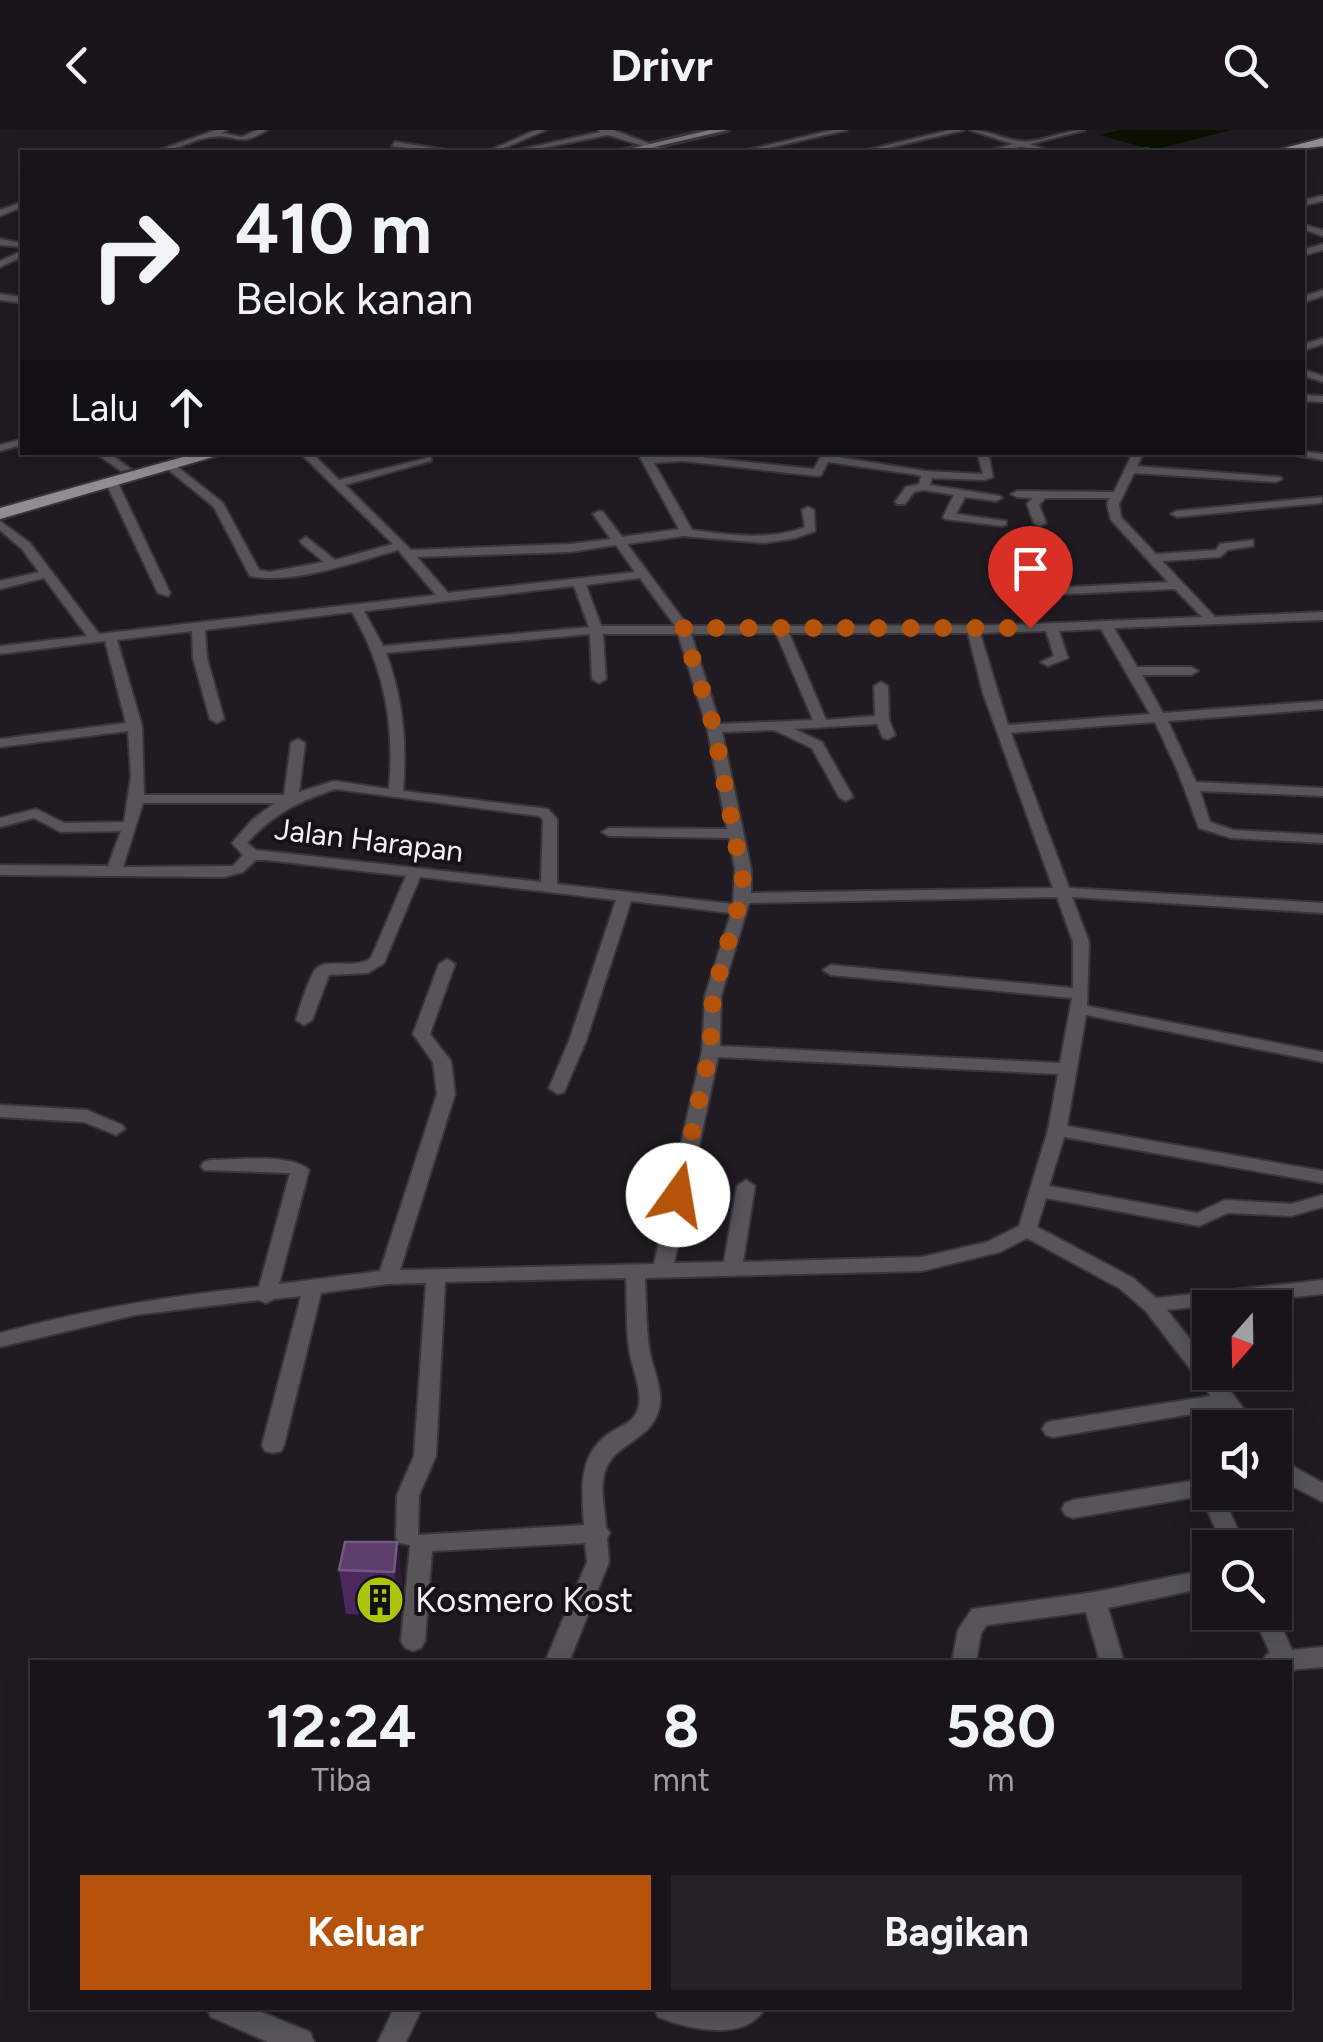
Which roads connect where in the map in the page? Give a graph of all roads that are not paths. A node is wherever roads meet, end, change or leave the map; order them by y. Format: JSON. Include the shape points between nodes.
{"nodes":[{"id":1,"x":222,"y":130,"type":"edge"},
{"id":2,"x":263,"y":130,"type":"edge"},
{"id":3,"x":542,"y":130,"type":"edge"},
{"id":4,"x":651,"y":130,"type":"edge"},
{"id":5,"x":723,"y":130,"type":"edge"},
{"id":6,"x":843,"y":130,"type":"edge"},
{"id":7,"x":960,"y":130,"type":"edge"},
{"id":8,"x":974,"y":130,"type":"edge"},
{"id":9,"x":1081,"y":130,"type":"edge"},
{"id":10,"x":606,"y":131,"type":"edge"},
{"id":11,"x":211,"y":134,"type":"junction"},
{"id":12,"x":630,"y":139,"type":"junction"},
{"id":13,"x":395,"y":144,"type":"dead end"},
{"id":14,"x":1022,"y":144,"type":"junction"},
{"id":15,"x":1323,"y":145,"type":"edge"},
{"id":16,"x":650,"y":146,"type":"junction"},
{"id":17,"x":164,"y":150,"type":"edge"},
{"id":18,"x":434,"y":150,"type":"edge"},
{"id":19,"x":495,"y":150,"type":"edge"},
{"id":20,"x":522,"y":150,"type":"edge"},
{"id":21,"x":631,"y":150,"type":"edge"},
{"id":22,"x":662,"y":150,"type":"edge"},
{"id":23,"x":752,"y":150,"type":"edge"},
{"id":24,"x":872,"y":150,"type":"edge"},
{"id":25,"x":997,"y":150,"type":"edge"},
{"id":26,"x":1042,"y":150,"type":"edge"},
{"id":27,"x":1297,"y":150,"type":"edge"},
{"id":28,"x":101,"y":455,"type":"edge"},
{"id":29,"x":213,"y":455,"type":"edge"},
{"id":30,"x":307,"y":455,"type":"edge"},
{"id":31,"x":983,"y":455,"type":"edge"},
{"id":32,"x":1138,"y":455,"type":"edge"},
{"id":33,"x":644,"y":456,"type":"edge"},
{"id":34,"x":828,"y":456,"type":"edge"},
{"id":35,"x":714,"y":458,"type":"edge"},
{"id":36,"x":175,"y":459,"type":"edge"},
{"id":37,"x":426,"y":459,"type":"dead end"},
{"id":38,"x":1131,"y":468,"type":"junction"},
{"id":39,"x":926,"y":474,"type":"junction"},
{"id":40,"x":118,"y":476,"type":"junction"},
{"id":41,"x":1276,"y":479,"type":"dead end"},
{"id":42,"x":339,"y":483,"type":"junction"},
{"id":43,"x":924,"y":487,"type":"junction"},
{"id":44,"x":961,"y":493,"type":"junction"},
{"id":45,"x":1017,"y":494,"type":"dead end"},
{"id":46,"x":1117,"y":494,"type":"junction"},
{"id":47,"x":1040,"y":497,"type":"junction"},
{"id":48,"x":996,"y":498,"type":"dead end"},
{"id":49,"x":1323,"y":499,"type":"edge"},
{"id":50,"x":902,"y":502,"type":"dead end"},
{"id":51,"x":0,"y":503,"type":"edge"},
{"id":52,"x":808,"y":510,"type":"dead end"},
{"id":53,"x":0,"y":514,"type":"edge"},
{"id":54,"x":599,"y":514,"type":"dead end"},
{"id":55,"x":1177,"y":514,"type":"dead end"},
{"id":56,"x":1002,"y":523,"type":"dead end"},
{"id":57,"x":1040,"y":523,"type":"dead end"},
{"id":58,"x":0,"y":524,"type":"edge"},
{"id":59,"x":683,"y":532,"type":"junction"},
{"id":60,"x":306,"y":541,"type":"dead end"},
{"id":61,"x":618,"y":542,"type":"junction"},
{"id":62,"x":1249,"y":543,"type":"dead end"},
{"id":63,"x":405,"y":550,"type":"junction"},
{"id":64,"x":1153,"y":558,"type":"junction"},
{"id":65,"x":334,"y":564,"type":"junction"},
{"id":66,"x":49,"y":574,"type":"junction"},
{"id":67,"x":645,"y":574,"type":"junction"},
{"id":68,"x":578,"y":580,"type":"junction"},
{"id":69,"x":0,"y":585,"type":"edge"},
{"id":70,"x":1175,"y":585,"type":"junction"},
{"id":71,"x":1069,"y":591,"type":"dead end"},
{"id":72,"x":164,"y":593,"type":"dead end"},
{"id":73,"x":443,"y":595,"type":"junction"},
{"id":74,"x":355,"y":606,"type":"junction"},
{"id":75,"x":1323,"y":616,"type":"edge"},
{"id":76,"x":1213,"y":622,"type":"junction"},
{"id":77,"x":198,"y":626,"type":"junction"},
{"id":78,"x":780,"y":626,"type":"junction"},
{"id":79,"x":1106,"y":626,"type":"junction"},
{"id":80,"x":683,"y":628,"type":"junction"},
{"id":81,"x":1051,"y":628,"type":"junction"},
{"id":82,"x":974,"y":629,"type":"junction"},
{"id":83,"x":596,"y":630,"type":"junction"},
{"id":84,"x":103,"y":638,"type":"junction"},
{"id":85,"x":0,"y":650,"type":"edge"},
{"id":86,"x":378,"y":650,"type":"junction"},
{"id":87,"x":1048,"y":662,"type":"dead end"},
{"id":88,"x":1133,"y":671,"type":"junction"},
{"id":89,"x":1191,"y":671,"type":"dead end"},
{"id":90,"x":599,"y":679,"type":"dead end"},
{"id":91,"x":881,"y":686,"type":"dead end"},
{"id":92,"x":1323,"y":705,"type":"edge"},
{"id":93,"x":1161,"y":715,"type":"junction"},
{"id":94,"x":216,"y":719,"type":"dead end"},
{"id":95,"x":821,"y":724,"type":"junction"},
{"id":96,"x":136,"y":726,"type":"junction"},
{"id":97,"x":775,"y":726,"type":"junction"},
{"id":98,"x":714,"y":728,"type":"junction"},
{"id":99,"x":1005,"y":729,"type":"junction"},
{"id":100,"x":0,"y":743,"type":"edge"},
{"id":101,"x":298,"y":743,"type":"dead end"},
{"id":102,"x":1192,"y":786,"type":"junction"},
{"id":103,"x":1323,"y":792,"type":"edge"},
{"id":104,"x":396,"y":794,"type":"junction"},
{"id":105,"x":846,"y":797,"type":"dead end"},
{"id":106,"x":137,"y":799,"type":"junction"},
{"id":107,"x":291,"y":799,"type":"junction"},
{"id":108,"x":0,"y":823,"type":"edge"},
{"id":109,"x":128,"y":826,"type":"junction"},
{"id":110,"x":609,"y":832,"type":"dead end"},
{"id":111,"x":736,"y":834,"type":"junction"},
{"id":112,"x":1323,"y":839,"type":"edge"},
{"id":113,"x":252,"y":855,"type":"junction"},
{"id":114,"x":0,"y":870,"type":"edge"},
{"id":115,"x":114,"y":871,"type":"junction"},
{"id":116,"x":414,"y":874,"type":"junction"},
{"id":117,"x":549,"y":887,"type":"junction"},
{"id":118,"x":1065,"y":892,"type":"junction"},
{"id":119,"x":625,"y":896,"type":"junction"},
{"id":120,"x":740,"y":904,"type":"junction"},
{"id":121,"x":1323,"y":908,"type":"edge"},
{"id":122,"x":447,"y":964,"type":"dead end"},
{"id":123,"x":830,"y":970,"type":"dead end"},
{"id":124,"x":1080,"y":1002,"type":"junction"},
{"id":125,"x":304,"y":1020,"type":"dead end"},
{"id":126,"x":710,"y":1051,"type":"junction"},
{"id":127,"x":1323,"y":1056,"type":"edge"},
{"id":128,"x":1068,"y":1069,"type":"junction"},
{"id":129,"x":558,"y":1088,"type":"dead end"},
{"id":130,"x":0,"y":1111,"type":"edge"},
{"id":131,"x":116,"y":1129,"type":"dead end"},
{"id":132,"x":1058,"y":1130,"type":"junction"},
{"id":133,"x":210,"y":1166,"type":"dead end"},
{"id":134,"x":1323,"y":1178,"type":"edge"},
{"id":135,"x":746,"y":1186,"type":"dead end"},
{"id":136,"x":1041,"y":1192,"type":"junction"},
{"id":137,"x":1323,"y":1201,"type":"edge"},
{"id":138,"x":1027,"y":1230,"type":"junction"},
{"id":139,"x":733,"y":1266,"type":"junction"},
{"id":140,"x":663,"y":1267,"type":"junction"},
{"id":141,"x":635,"y":1269,"type":"junction"},
{"id":142,"x":388,"y":1276,"type":"junction"},
{"id":143,"x":436,"y":1276,"type":"junction"},
{"id":144,"x":1323,"y":1286,"type":"edge"},
{"id":145,"x":312,"y":1291,"type":"junction"},
{"id":146,"x":266,"y":1296,"type":"junction"},
{"id":147,"x":1152,"y":1304,"type":"junction"},
{"id":148,"x":0,"y":1340,"type":"edge"},
{"id":149,"x":1226,"y":1400,"type":"junction"},
{"id":150,"x":1234,"y":1410,"type":"edge"},
{"id":151,"x":1053,"y":1429,"type":"dead end"},
{"id":152,"x":273,"y":1445,"type":"dead end"},
{"id":153,"x":1292,"y":1476,"type":"edge"},
{"id":154,"x":1192,"y":1492,"type":"edge"},
{"id":155,"x":1323,"y":1492,"type":"edge"},
{"id":156,"x":1074,"y":1509,"type":"dead end"},
{"id":157,"x":599,"y":1533,"type":"junction"},
{"id":158,"x":407,"y":1537,"type":"dead end"},
{"id":159,"x":1192,"y":1582,"type":"edge"},
{"id":160,"x":1095,"y":1601,"type":"junction"},
{"id":161,"x":1269,"y":1630,"type":"edge"},
{"id":162,"x":413,"y":1641,"type":"dead end"},
{"id":163,"x":1323,"y":1656,"type":"edge"},
{"id":164,"x":558,"y":1660,"type":"edge"},
{"id":165,"x":964,"y":1660,"type":"edge"},
{"id":166,"x":1111,"y":1660,"type":"edge"},
{"id":167,"x":1279,"y":1660,"type":"edge"},
{"id":168,"x":1288,"y":1660,"type":"edge"},
{"id":169,"x":226,"y":2010,"type":"edge"},
{"id":170,"x":407,"y":2010,"type":"edge"},
{"id":171,"x":674,"y":2010,"type":"edge"},
{"id":172,"x":747,"y":2010,"type":"edge"},
{"id":173,"x":300,"y":2042,"type":"edge"},
{"id":174,"x":392,"y":2042,"type":"edge"}],
"edges":[{"from":1,"to":11,"type":"street"},
{"from":2,"to":11,"type":"street","via":[[243,139]]},
{"from":3,"to":19,"type":"street"},
{"from":4,"to":12,"type":"street"},
{"from":5,"to":16,"type":"street"},
{"from":6,"to":23,"type":"street"},
{"from":7,"to":24,"type":"street"},
{"from":8,"to":14,"type":"street"},
{"from":9,"to":14,"type":"street"},
{"from":10,"to":12,"type":"street"},
{"from":10,"to":20,"type":"street"},
{"from":11,"to":17,"type":"street"},
{"from":12,"to":16,"type":"street"},
{"from":13,"to":18,"type":"street"},
{"from":14,"to":25,"type":"street"},
{"from":14,"to":26,"type":"street"},
{"from":15,"to":27,"type":"main road"},
{"from":16,"to":21,"type":"street"},
{"from":16,"to":22,"type":"street"},
{"from":28,"to":40,"type":"street"},
{"from":29,"to":36,"type":"main road"},
{"from":30,"to":42,"type":"street"},
{"from":31,"to":39,"type":"street","via":[[985,477]]},
{"from":32,"to":38,"type":"street"},
{"from":33,"to":35,"type":"street"},
{"from":33,"to":59,"type":"street","via":[[677,506]]},
{"from":34,"to":35,"type":"street","via":[[817,473]]},
{"from":34,"to":39,"type":"street"},
{"from":36,"to":40,"type":"main road"},
{"from":36,"to":65,"type":"street","via":[[219,505],[254,573]]},
{"from":37,"to":42,"type":"street"},
{"from":38,"to":41,"type":"street"},
{"from":38,"to":46,"type":"street"},
{"from":39,"to":43,"type":"street"},
{"from":40,"to":51,"type":"main road"},
{"from":40,"to":53,"type":"main road"},
{"from":40,"to":72,"type":"street"},
{"from":42,"to":63,"type":"street"},
{"from":43,"to":44,"type":"street"},
{"from":43,"to":50,"type":"street","via":[[910,489]]},
{"from":44,"to":48,"type":"street"},
{"from":44,"to":56,"type":"street","via":[[949,518]]},
{"from":45,"to":47,"type":"street"},
{"from":46,"to":47,"type":"street"},
{"from":46,"to":64,"type":"street","via":[[1115,518]]},
{"from":47,"to":57,"type":"street","via":[[1033,504]]},
{"from":49,"to":55,"type":"street"},
{"from":52,"to":59,"type":"street","via":[[811,529],[788,537]]},
{"from":54,"to":61,"type":"street"},
{"from":58,"to":66,"type":"street"},
{"from":59,"to":61,"type":"street"},
{"from":60,"to":65,"type":"street"},
{"from":61,"to":63,"type":"street"},
{"from":61,"to":67,"type":"street"},
{"from":62,"to":64,"type":"street","via":[[1214,554]]},
{"from":63,"to":65,"type":"street"},
{"from":63,"to":73,"type":"street"},
{"from":64,"to":70,"type":"street"},
{"from":66,"to":69,"type":"street"},
{"from":66,"to":84,"type":"street"},
{"from":67,"to":68,"type":"street"},
{"from":67,"to":80,"type":"street"},
{"from":68,"to":73,"type":"street"},
{"from":68,"to":83,"type":"street"},
{"from":70,"to":71,"type":"street"},
{"from":70,"to":76,"type":"street"},
{"from":73,"to":74,"type":"street"},
{"from":74,"to":77,"type":"street"},
{"from":74,"to":86,"type":"street"},
{"from":75,"to":76,"type":"street"},
{"from":76,"to":79,"type":"street"},
{"from":77,"to":84,"type":"street"},
{"from":77,"to":94,"type":"street"},
{"from":78,"to":80,"type":"street"},
{"from":78,"to":82,"type":"street"},
{"from":78,"to":95,"type":"street"},
{"from":79,"to":81,"type":"street"},
{"from":79,"to":88,"type":"street"},
{"from":80,"to":83,"type":"street"},
{"from":80,"to":98,"type":"street"},
{"from":81,"to":82,"type":"street"},
{"from":81,"to":87,"type":"street","via":[[1061,658]]},
{"from":82,"to":99,"type":"street"},
{"from":83,"to":86,"type":"street"},
{"from":83,"to":90,"type":"street"},
{"from":84,"to":85,"type":"street"},
{"from":84,"to":96,"type":"street"},
{"from":86,"to":104,"type":"street","via":[[400,713]]},
{"from":88,"to":89,"type":"street"},
{"from":88,"to":93,"type":"street"},
{"from":91,"to":95,"type":"street","via":[[885,728]]},
{"from":92,"to":93,"type":"street"},
{"from":93,"to":99,"type":"street"},
{"from":93,"to":102,"type":"street"},
{"from":95,"to":97,"type":"street"},
{"from":96,"to":100,"type":"street"},
{"from":96,"to":106,"type":"street"},
{"from":97,"to":98,"type":"street"},
{"from":97,"to":105,"type":"street","via":[[817,745]]},
{"from":98,"to":111,"type":"street"},
{"from":99,"to":118,"type":"street"},
{"from":101,"to":107,"type":"street"},
{"from":102,"to":103,"type":"street"},
{"from":102,"to":112,"type":"street","via":[[1208,829]]},
{"from":104,"to":107,"type":"street","via":[[334,785]]},
{"from":104,"to":117,"type":"street","via":[[543,812],[550,820]]},
{"from":106,"to":107,"type":"street"},
{"from":106,"to":109,"type":"street"},
{"from":107,"to":113,"type":"street","via":[[242,838]]},
{"from":108,"to":109,"type":"street","via":[[36,813],[61,828]]},
{"from":109,"to":115,"type":"street"},
{"from":110,"to":111,"type":"street"},
{"from":111,"to":120,"type":"street"},
{"from":113,"to":115,"type":"street","name":"Jalan Harapan","via":[[224,872]]},
{"from":113,"to":116,"type":"street","name":"Jalan Harapan"},
{"from":114,"to":115,"type":"street","name":"Jalan Harapan"},
{"from":116,"to":117,"type":"street","name":"Jalan Harapan"},
{"from":116,"to":125,"type":"street","via":[[378,960],[368,968],[323,970]]},
{"from":117,"to":119,"type":"street","name":"Jalan Harapan"},
{"from":118,"to":120,"type":"street","name":"Jalan Harapan"},
{"from":118,"to":121,"type":"street","name":"Jalan Harapan"},
{"from":118,"to":124,"type":"street","via":[[1081,942]]},
{"from":119,"to":120,"type":"street","name":"Jalan Harapan"},
{"from":119,"to":129,"type":"street","via":[[605,945],[596,996]]},
{"from":120,"to":126,"type":"street","via":[[713,996]]},
{"from":122,"to":142,"type":"street","via":[[421,1034],[442,1062],[446,1094]]},
{"from":123,"to":124,"type":"street"},
{"from":124,"to":127,"type":"street"},
{"from":124,"to":128,"type":"street"},
{"from":126,"to":128,"type":"street"},
{"from":126,"to":140,"type":"street"},
{"from":128,"to":132,"type":"street"},
{"from":130,"to":131,"type":"street","via":[[87,1116]]},
{"from":132,"to":134,"type":"street"},
{"from":132,"to":136,"type":"street"},
{"from":133,"to":146,"type":"street","via":[[300,1170]]},
{"from":135,"to":139,"type":"street"},
{"from":136,"to":137,"type":"street","via":[[1199,1220],[1226,1206],[1291,1210]]},
{"from":136,"to":138,"type":"street"},
{"from":138,"to":139,"type":"street","via":[[993,1247],[922,1264]]},
{"from":138,"to":147,"type":"street","via":[[1076,1253]]},
{"from":139,"to":140,"type":"street"},
{"from":140,"to":141,"type":"street"},
{"from":141,"to":143,"type":"street"},
{"from":141,"to":157,"type":"street","via":[[648,1414],[599,1458],[592,1480]]},
{"from":142,"to":143,"type":"street"},
{"from":142,"to":145,"type":"street"},
{"from":143,"to":158,"type":"street","via":[[425,1456],[408,1494]]},
{"from":144,"to":147,"type":"street"},
{"from":145,"to":146,"type":"street"},
{"from":145,"to":152,"type":"street"},
{"from":146,"to":148,"type":"street","via":[[86,1317]]},
{"from":147,"to":149,"type":"street"},
{"from":149,"to":150,"type":"street"},
{"from":149,"to":151,"type":"street"},
{"from":153,"to":155,"type":"street"},
{"from":154,"to":156,"type":"street"},
{"from":157,"to":162,"type":"street","via":[[420,1543]]},
{"from":157,"to":164,"type":"street","via":[[598,1562]]},
{"from":159,"to":160,"type":"street"},
{"from":160,"to":165,"type":"street","via":[[980,1616]]},
{"from":160,"to":166,"type":"street"},
{"from":161,"to":167,"type":"street"},
{"from":163,"to":168,"type":"street"},
{"from":169,"to":173,"type":"street"},
{"from":170,"to":174,"type":"street"},
{"from":171,"to":172,"type":"street","via":[[704,2020],[728,2020]]}]}
